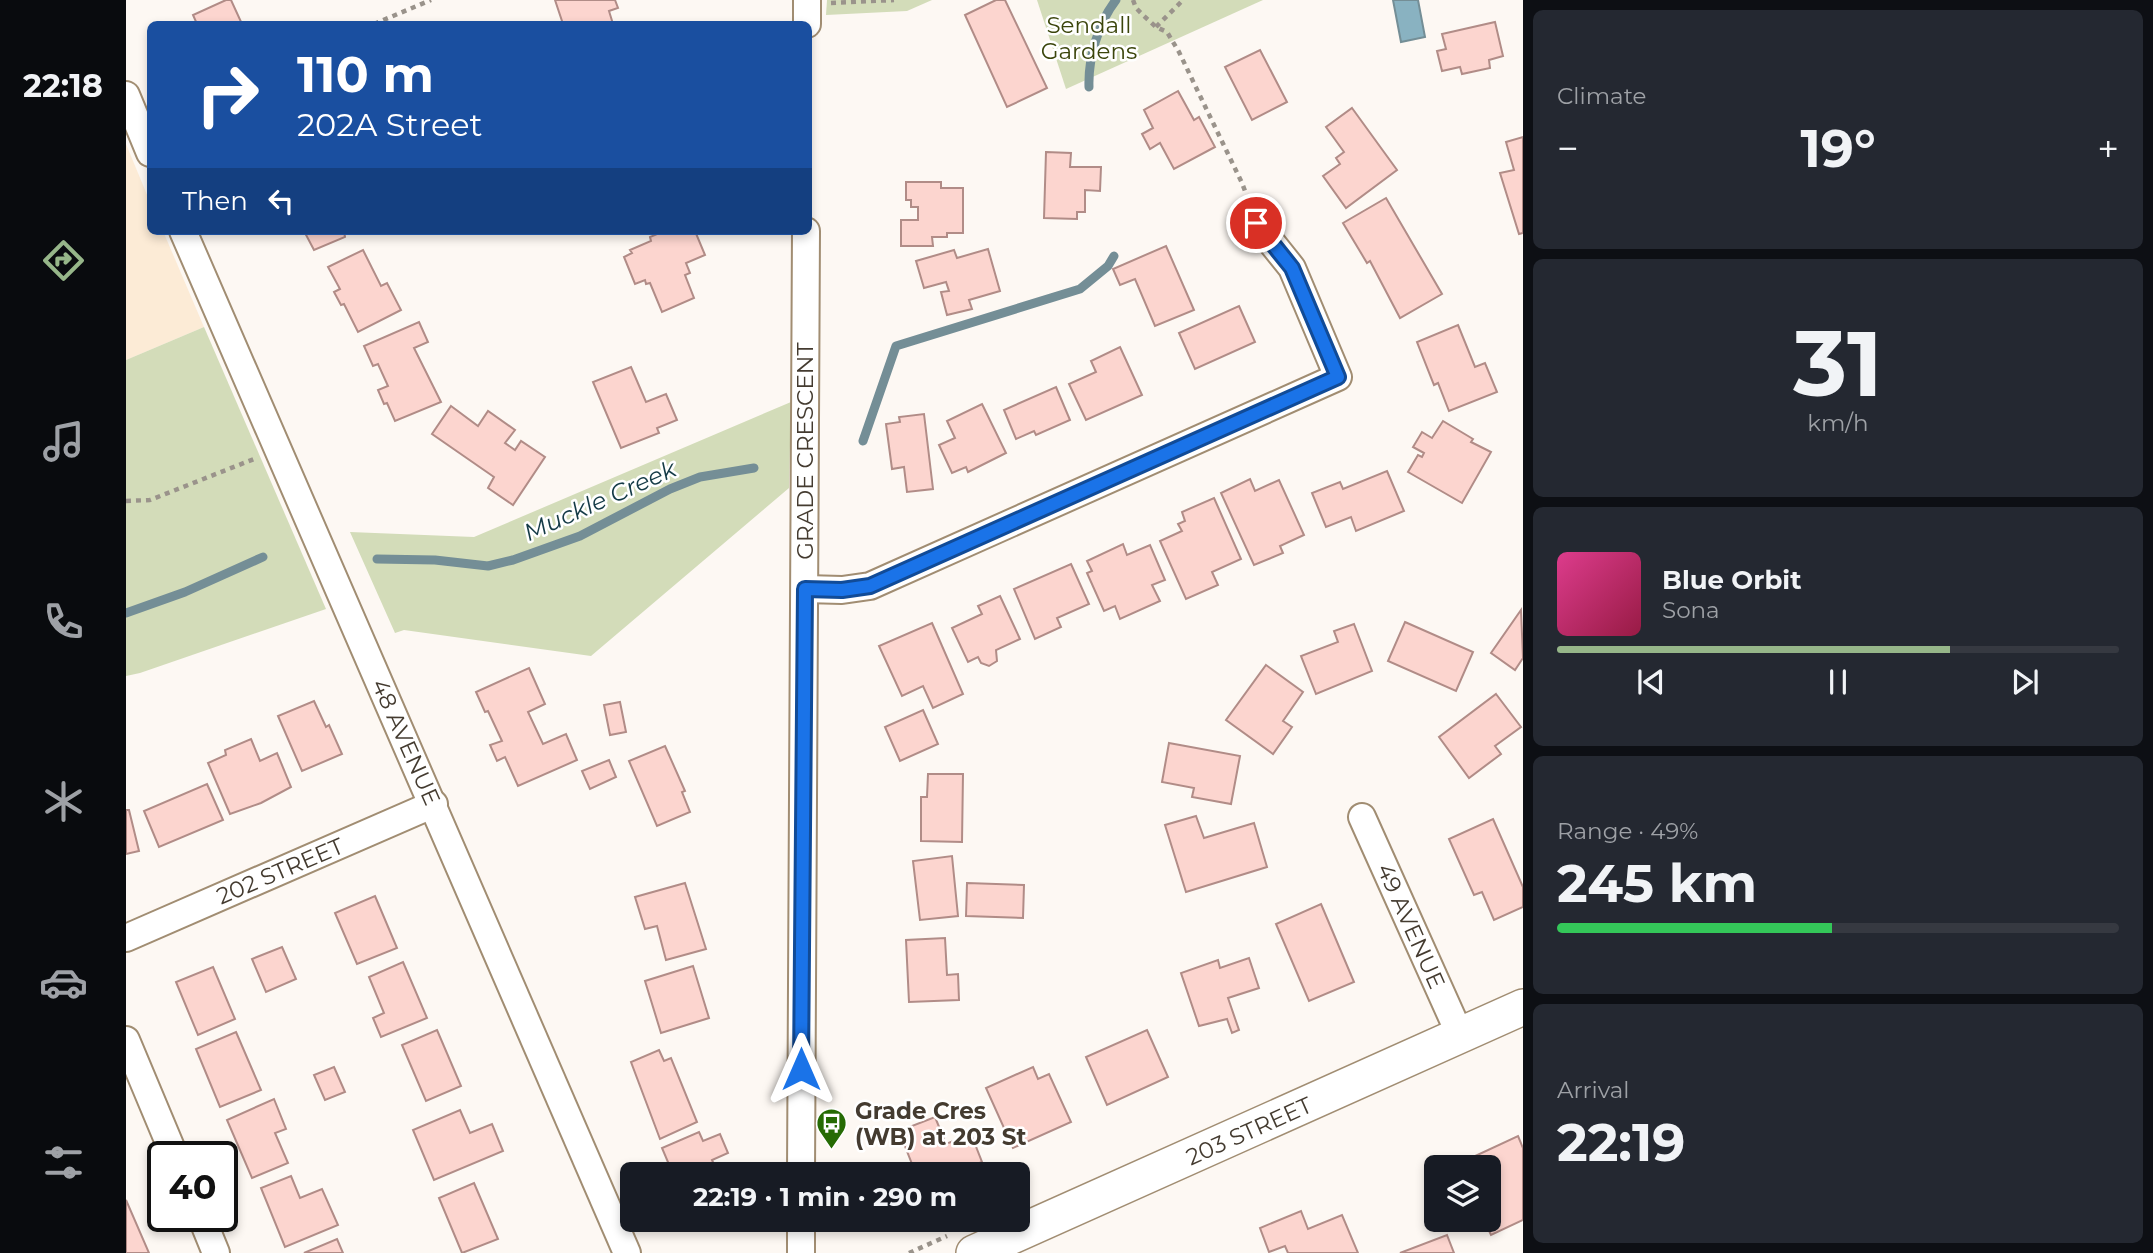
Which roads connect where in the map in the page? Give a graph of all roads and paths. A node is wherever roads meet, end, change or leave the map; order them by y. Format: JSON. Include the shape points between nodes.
{"nodes":[{"id":1,"x":430,"y":0,"type":"edge"},
{"id":2,"x":894,"y":0,"type":"edge"},
{"id":3,"x":1133,"y":0,"type":"edge"},
{"id":4,"x":1183,"y":0,"type":"edge"},
{"id":5,"x":811,"y":9,"type":"edge"},
{"id":6,"x":380,"y":21,"type":"edge"},
{"id":7,"x":1156,"y":27,"type":"junction"},
{"id":8,"x":126,"y":95,"type":"edge"},
{"id":9,"x":147,"y":146,"type":"edge"},
{"id":10,"x":1256,"y":223,"type":"joint"},
{"id":11,"x":185,"y":235,"type":"edge"},
{"id":12,"x":806,"y":235,"type":"edge"},
{"id":13,"x":258,"y":458,"type":"dead end"},
{"id":14,"x":126,"y":501,"type":"edge"},
{"id":15,"x":805,"y":589,"type":"junction"},
{"id":16,"x":434,"y":804,"type":"junction"},
{"id":17,"x":1362,"y":817,"type":"dead end"},
{"id":18,"x":126,"y":938,"type":"edge"},
{"id":19,"x":1523,"y":1007,"type":"edge"},
{"id":20,"x":1460,"y":1035,"type":"junction"},
{"id":21,"x":126,"y":1040,"type":"edge"},
{"id":22,"x":168,"y":1141,"type":"edge"},
{"id":23,"x":801,"y":1162,"type":"edge"},
{"id":24,"x":207,"y":1232,"type":"edge"},
{"id":25,"x":801,"y":1232,"type":"edge"},
{"id":26,"x":963,"y":1244,"type":"edge"},
{"id":27,"x":216,"y":1253,"type":"edge"},
{"id":28,"x":627,"y":1253,"type":"edge"},
{"id":29,"x":801,"y":1253,"type":"edge"},
{"id":30,"x":909,"y":1253,"type":"edge"}],
"edges":[{"from":1,"to":6,"type":"path"},
{"from":2,"to":5,"type":"path"},
{"from":3,"to":7,"type":"path"},
{"from":4,"to":7,"type":"path"},
{"from":7,"to":10,"type":"path","via":[[1167,32],[1179,52],[1242,183]]},
{"from":8,"to":9,"type":"street"},
{"from":10,"to":15,"type":"street","via":[[1292,268],[1338,377],[870,586]]},
{"from":11,"to":16,"type":"street","name":"48 AVENUE"},
{"from":12,"to":15,"type":"street","name":"GRADE CRESCENT"},
{"from":13,"to":14,"type":"path","via":[[150,500]]},
{"from":15,"to":23,"type":"street","name":"GRADE CRESCENT"},
{"from":16,"to":18,"type":"street","name":"202 STREET"},
{"from":16,"to":28,"type":"street","name":"48 AVENUE"},
{"from":17,"to":20,"type":"street","name":"49 AVENUE"},
{"from":19,"to":20,"type":"main road","name":"203 STREET"},
{"from":20,"to":26,"type":"main road","name":"203 STREET"},
{"from":21,"to":22,"type":"street"},
{"from":24,"to":27,"type":"street"},
{"from":25,"to":29,"type":"street"},
{"from":26,"to":30,"type":"path"}]}
